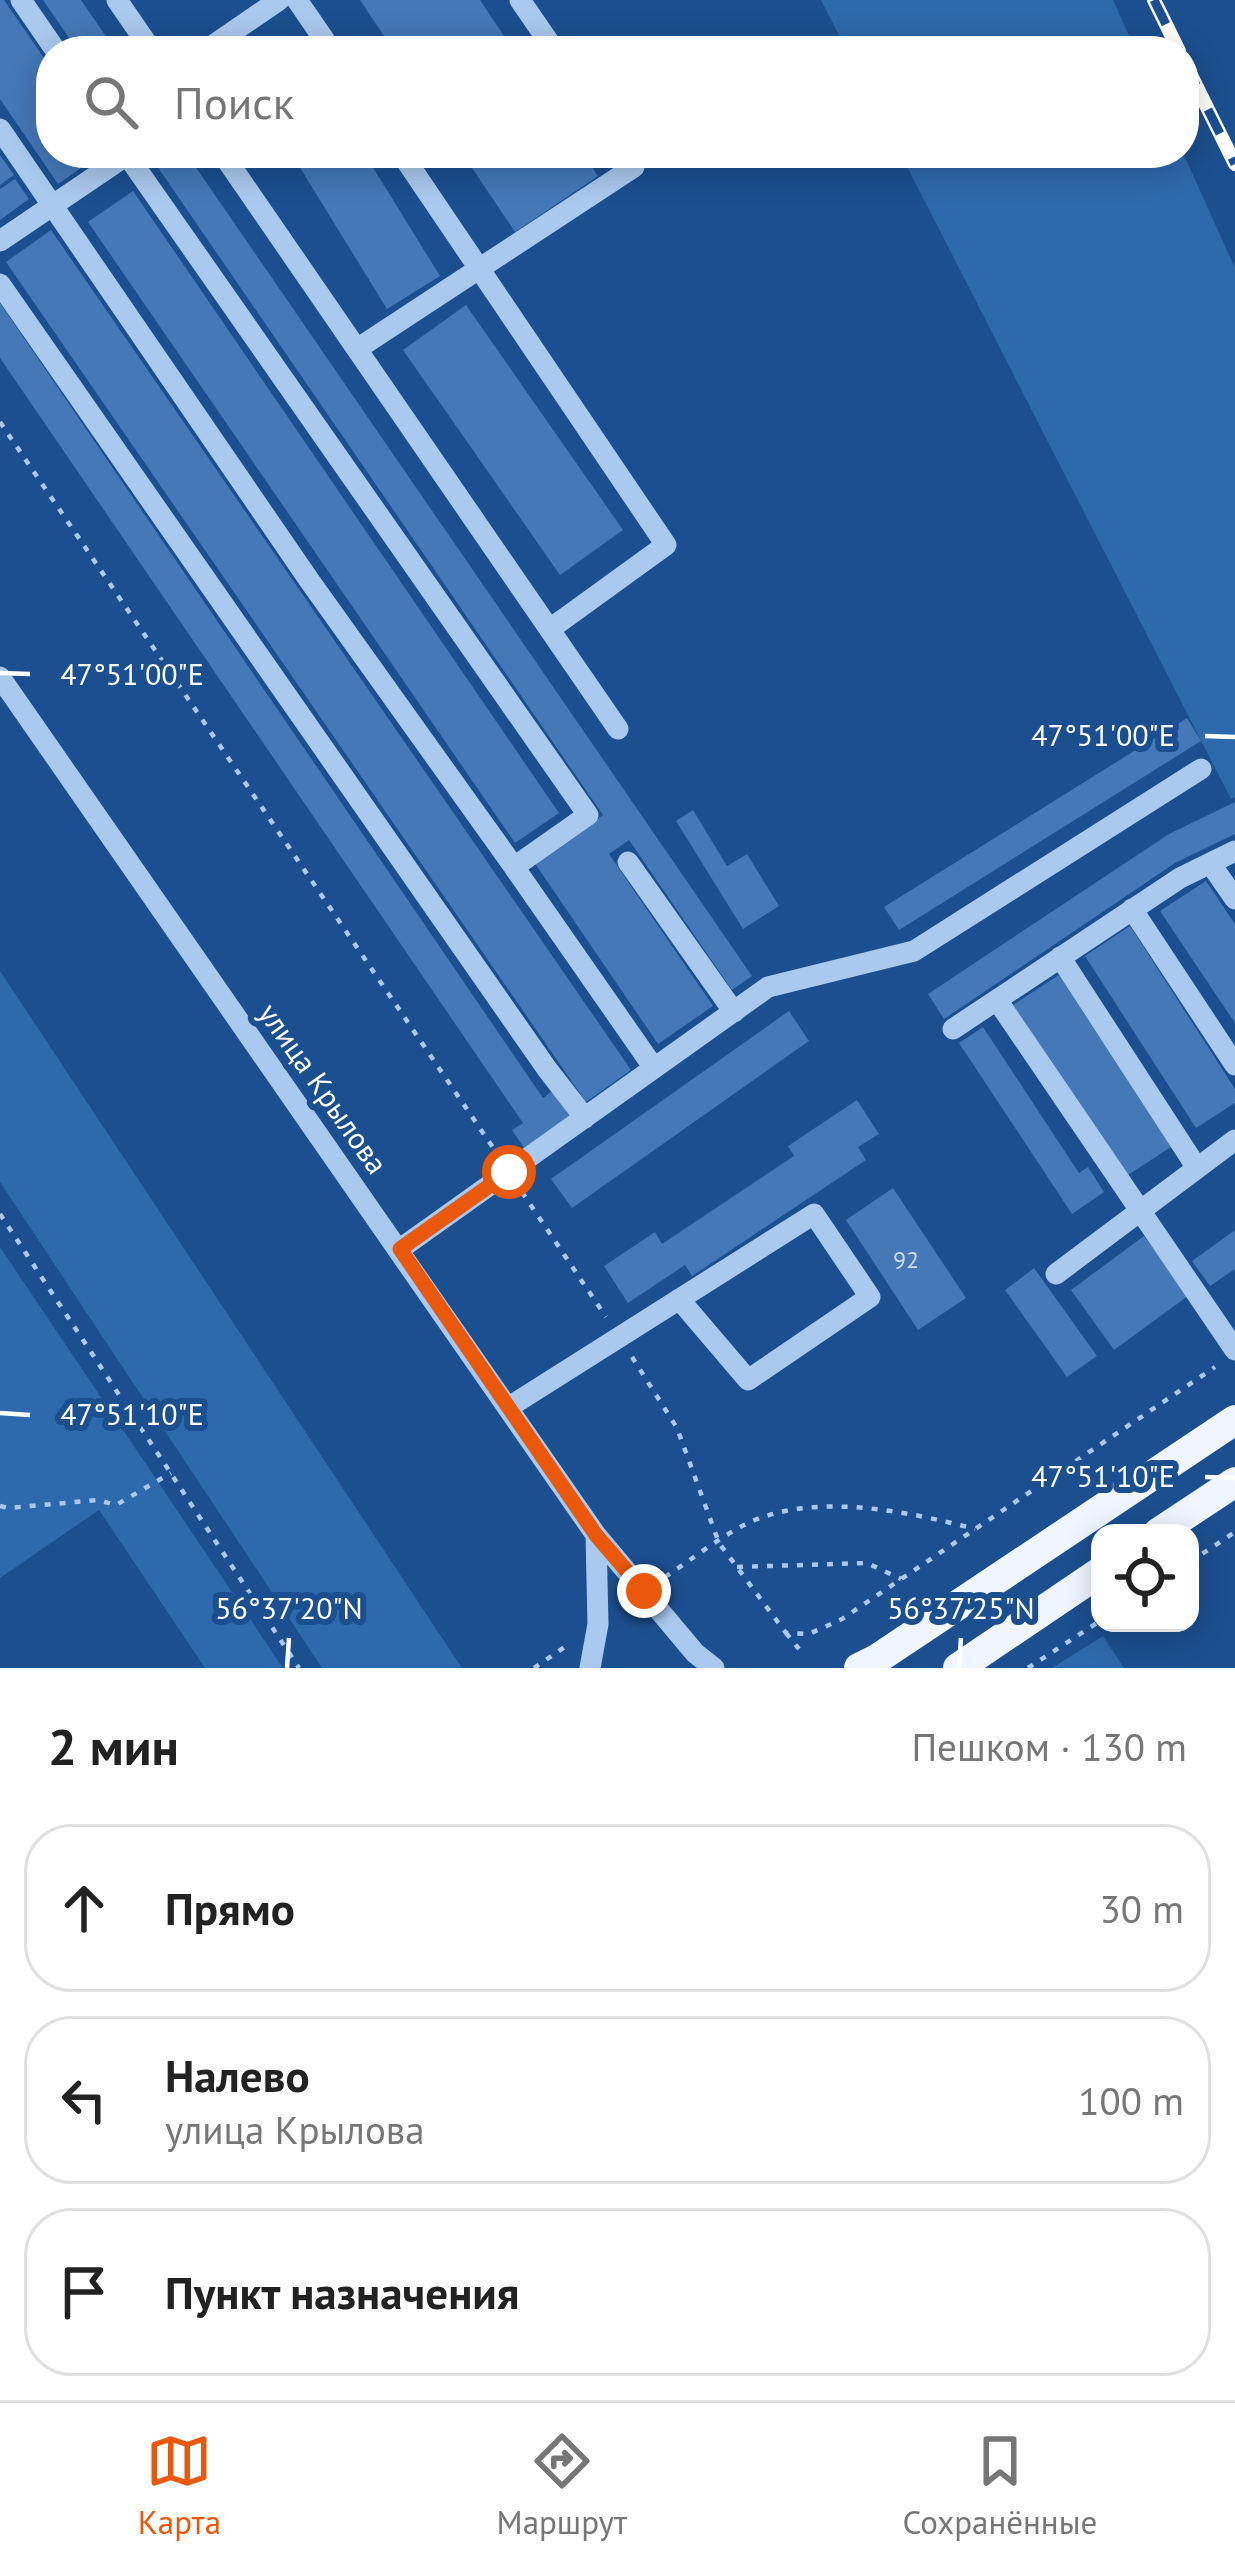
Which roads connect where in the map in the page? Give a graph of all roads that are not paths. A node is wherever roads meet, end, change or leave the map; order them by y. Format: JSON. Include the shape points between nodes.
{"nodes":[{"id":1,"x":21,"y":0,"type":"edge"},
{"id":2,"x":117,"y":0,"type":"edge"},
{"id":3,"x":279,"y":0,"type":"edge"},
{"id":4,"x":297,"y":0,"type":"edge"},
{"id":5,"x":520,"y":0,"type":"edge"},
{"id":6,"x":46,"y":36,"type":"edge"},
{"id":7,"x":142,"y":36,"type":"edge"},
{"id":8,"x":227,"y":36,"type":"edge"},
{"id":9,"x":322,"y":36,"type":"edge"},
{"id":10,"x":545,"y":36,"type":"edge"},
{"id":11,"x":0,"y":130,"type":"edge"},
{"id":12,"x":106,"y":168,"type":"edge"},
{"id":13,"x":136,"y":168,"type":"edge"},
{"id":14,"x":232,"y":168,"type":"edge"},
{"id":15,"x":411,"y":168,"type":"edge"},
{"id":16,"x":632,"y":168,"type":"edge"},
{"id":17,"x":51,"y":206,"type":"junction"},
{"id":18,"x":0,"y":241,"type":"edge"},
{"id":19,"x":479,"y":269,"type":"junction"},
{"id":20,"x":0,"y":284,"type":"edge"},
{"id":21,"x":357,"y":349,"type":"junction"},
{"id":22,"x":550,"y":628,"type":"junction"},
{"id":23,"x":0,"y":677,"type":"edge"},
{"id":24,"x":619,"y":729,"type":"dead end"},
{"id":25,"x":1201,"y":769,"type":"dead end"},
{"id":26,"x":1235,"y":851,"type":"edge"},
{"id":27,"x":628,"y":862,"type":"dead end"},
{"id":28,"x":1210,"y":863,"type":"junction"},
{"id":29,"x":514,"y":867,"type":"junction"},
{"id":30,"x":1235,"y":899,"type":"edge"},
{"id":31,"x":1132,"y":910,"type":"junction"},
{"id":32,"x":1060,"y":958,"type":"junction"},
{"id":33,"x":997,"y":1000,"type":"junction"},
{"id":34,"x":734,"y":1012,"type":"junction"},
{"id":35,"x":952,"y":1029,"type":"dead end"},
{"id":36,"x":1235,"y":1065,"type":"edge"},
{"id":37,"x":654,"y":1068,"type":"junction"},
{"id":38,"x":585,"y":1118,"type":"junction"},
{"id":39,"x":1235,"y":1140,"type":"edge"},
{"id":40,"x":1197,"y":1168,"type":"junction"},
{"id":41,"x":1140,"y":1211,"type":"junction"},
{"id":42,"x":400,"y":1249,"type":"junction"},
{"id":43,"x":1056,"y":1274,"type":"dead end"},
{"id":44,"x":679,"y":1299,"type":"junction"},
{"id":45,"x":1235,"y":1350,"type":"edge"},
{"id":46,"x":509,"y":1407,"type":"junction"},
{"id":47,"x":1235,"y":1420,"type":"edge"},
{"id":48,"x":1235,"y":1482,"type":"edge"},
{"id":49,"x":1172,"y":1524,"type":"edge"},
{"id":50,"x":596,"y":1535,"type":"junction"},
{"id":51,"x":1091,"y":1578,"type":"edge"},
{"id":52,"x":590,"y":1668,"type":"edge"},
{"id":53,"x":714,"y":1668,"type":"edge"},
{"id":54,"x":859,"y":1668,"type":"edge"},
{"id":55,"x":958,"y":1668,"type":"edge"}],
"edges":[{"from":1,"to":6,"type":"street"},
{"from":2,"to":7,"type":"street"},
{"from":3,"to":8,"type":"street"},
{"from":4,"to":9,"type":"street"},
{"from":5,"to":10,"type":"street"},
{"from":11,"to":17,"type":"street"},
{"from":12,"to":17,"type":"street"},
{"from":13,"to":29,"type":"street","via":[[588,815]]},
{"from":14,"to":21,"type":"street"},
{"from":15,"to":19,"type":"street"},
{"from":16,"to":19,"type":"street"},
{"from":17,"to":18,"type":"street"},
{"from":17,"to":29,"type":"street"},
{"from":19,"to":21,"type":"street"},
{"from":19,"to":22,"type":"street","via":[[666,545]]},
{"from":20,"to":38,"type":"street"},
{"from":21,"to":22,"type":"street"},
{"from":22,"to":24,"type":"street"},
{"from":23,"to":42,"type":"street","name":"улица Крылова"},
{"from":25,"to":34,"type":"street","via":[[914,951],[769,987]]},
{"from":26,"to":28,"type":"street"},
{"from":27,"to":34,"type":"street"},
{"from":28,"to":30,"type":"street"},
{"from":28,"to":31,"type":"street"},
{"from":29,"to":37,"type":"street"},
{"from":31,"to":32,"type":"street"},
{"from":31,"to":36,"type":"street"},
{"from":32,"to":33,"type":"street"},
{"from":32,"to":40,"type":"street"},
{"from":33,"to":35,"type":"street"},
{"from":33,"to":41,"type":"street"},
{"from":34,"to":37,"type":"street"},
{"from":37,"to":38,"type":"street"},
{"from":38,"to":42,"type":"street"},
{"from":39,"to":40,"type":"street"},
{"from":40,"to":41,"type":"street"},
{"from":41,"to":43,"type":"street"},
{"from":41,"to":45,"type":"street"},
{"from":42,"to":46,"type":"street","name":"улица Крылова"},
{"from":44,"to":44,"type":"street","via":[[748,1380],[870,1298],[814,1214]]},
{"from":44,"to":46,"type":"street"},
{"from":46,"to":50,"type":"street","name":"улица Крылова"},
{"from":47,"to":54,"type":"main road"},
{"from":48,"to":49,"type":"main road"},
{"from":50,"to":52,"type":"street","via":[[598,1624]]},
{"from":50,"to":53,"type":"street","name":"улица Крылова"},
{"from":51,"to":55,"type":"main road"}]}
